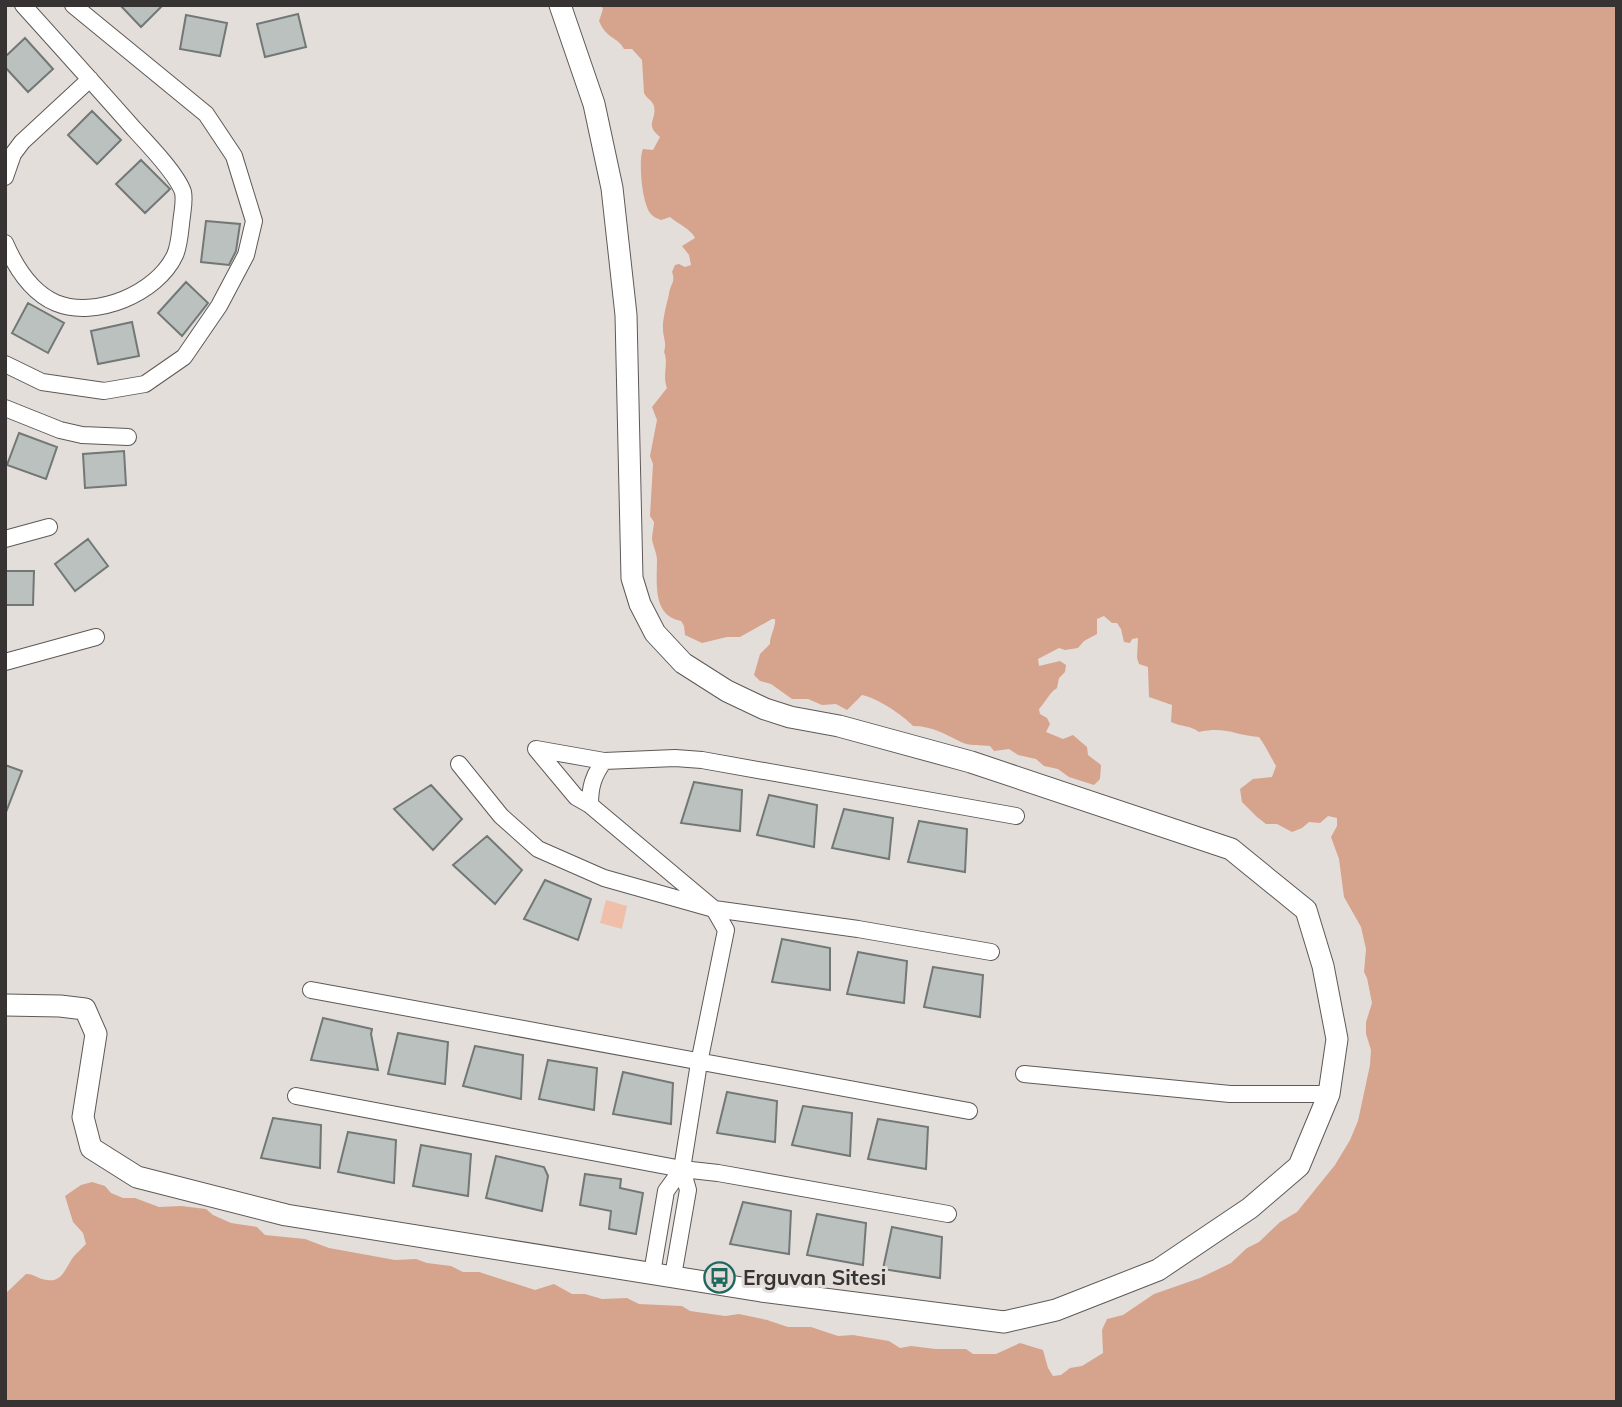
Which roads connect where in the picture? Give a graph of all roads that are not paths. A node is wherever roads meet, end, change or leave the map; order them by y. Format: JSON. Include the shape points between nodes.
{"nodes":[{"id":1,"x":23,"y":5,"type":"edge"},
{"id":2,"x":73,"y":5,"type":"edge"},
{"id":3,"x":560,"y":5,"type":"edge"},
{"id":4,"x":89,"y":79,"type":"junction"},
{"id":5,"x":5,"y":177,"type":"edge"},
{"id":6,"x":5,"y":243,"type":"edge"},
{"id":7,"x":5,"y":364,"type":"edge"},
{"id":8,"x":5,"y":408,"type":"edge"},
{"id":9,"x":128,"y":437,"type":"dead end"},
{"id":10,"x":50,"y":527,"type":"dead end"},
{"id":11,"x":5,"y":539,"type":"edge"},
{"id":12,"x":96,"y":637,"type":"dead end"},
{"id":13,"x":5,"y":662,"type":"edge"},
{"id":14,"x":604,"y":761,"type":"junction"},
{"id":15,"x":459,"y":764,"type":"dead end"},
{"id":16,"x":590,"y":805,"type":"junction"},
{"id":17,"x":1016,"y":816,"type":"dead end"},
{"id":18,"x":714,"y":909,"type":"junction"},
{"id":19,"x":991,"y":952,"type":"dead end"},
{"id":20,"x":312,"y":990,"type":"dead end"},
{"id":21,"x":10,"y":1009,"type":"edge"},
{"id":22,"x":699,"y":1063,"type":"junction"},
{"id":23,"x":1024,"y":1074,"type":"dead end"},
{"id":24,"x":1329,"y":1094,"type":"junction"},
{"id":25,"x":296,"y":1096,"type":"dead end"},
{"id":26,"x":969,"y":1111,"type":"dead end"},
{"id":27,"x":682,"y":1169,"type":"junction"},
{"id":28,"x":948,"y":1214,"type":"dead end"},
{"id":29,"x":663,"y":1275,"type":"junction"}],
"edges":[{"from":1,"to":4,"type":"street"},
{"from":2,"to":7,"type":"street","via":[[205,114],[234,156],[254,221],[246,255],[219,306],[184,357],[145,384],[104,391],[42,382]]},
{"from":3,"to":24,"type":"street","via":[[594,104],[612,188],[626,315],[632,578],[655,633],[682,663],[765,709],[971,762],[1231,849],[1306,910],[1338,1039]]},
{"from":4,"to":5,"type":"street","via":[[22,142]]},
{"from":4,"to":6,"type":"street","via":[[182,190],[184,204],[174,256],[139,292],[91,309],[55,302],[40,292],[11,259]]},
{"from":8,"to":9,"type":"street","via":[[71,432]]},
{"from":10,"to":11,"type":"street"},
{"from":12,"to":13,"type":"street"},
{"from":14,"to":16,"type":"street","via":[[590,786]]},
{"from":14,"to":16,"type":"street","via":[[536,749],[576,797]]},
{"from":14,"to":17,"type":"street","via":[[702,760]]},
{"from":15,"to":18,"type":"street","via":[[501,816],[538,849],[604,878]]},
{"from":16,"to":18,"type":"street"},
{"from":18,"to":19,"type":"street"},
{"from":18,"to":22,"type":"street","via":[[726,930]]},
{"from":20,"to":22,"type":"street"},
{"from":21,"to":29,"type":"street","via":[[85,1009],[96,1034],[83,1117],[91,1148],[137,1177],[286,1215]]},
{"from":22,"to":26,"type":"street"},
{"from":22,"to":27,"type":"street"},
{"from":23,"to":24,"type":"street","via":[[1230,1094]]},
{"from":24,"to":29,"type":"street","via":[[1299,1166],[1250,1208],[1158,1270],[1056,1310],[1004,1322]]},
{"from":25,"to":27,"type":"street"},
{"from":27,"to":28,"type":"street"},
{"from":27,"to":29,"type":"street","via":[[688,1191]]},
{"from":27,"to":29,"type":"street","via":[[666,1191]]}]}
